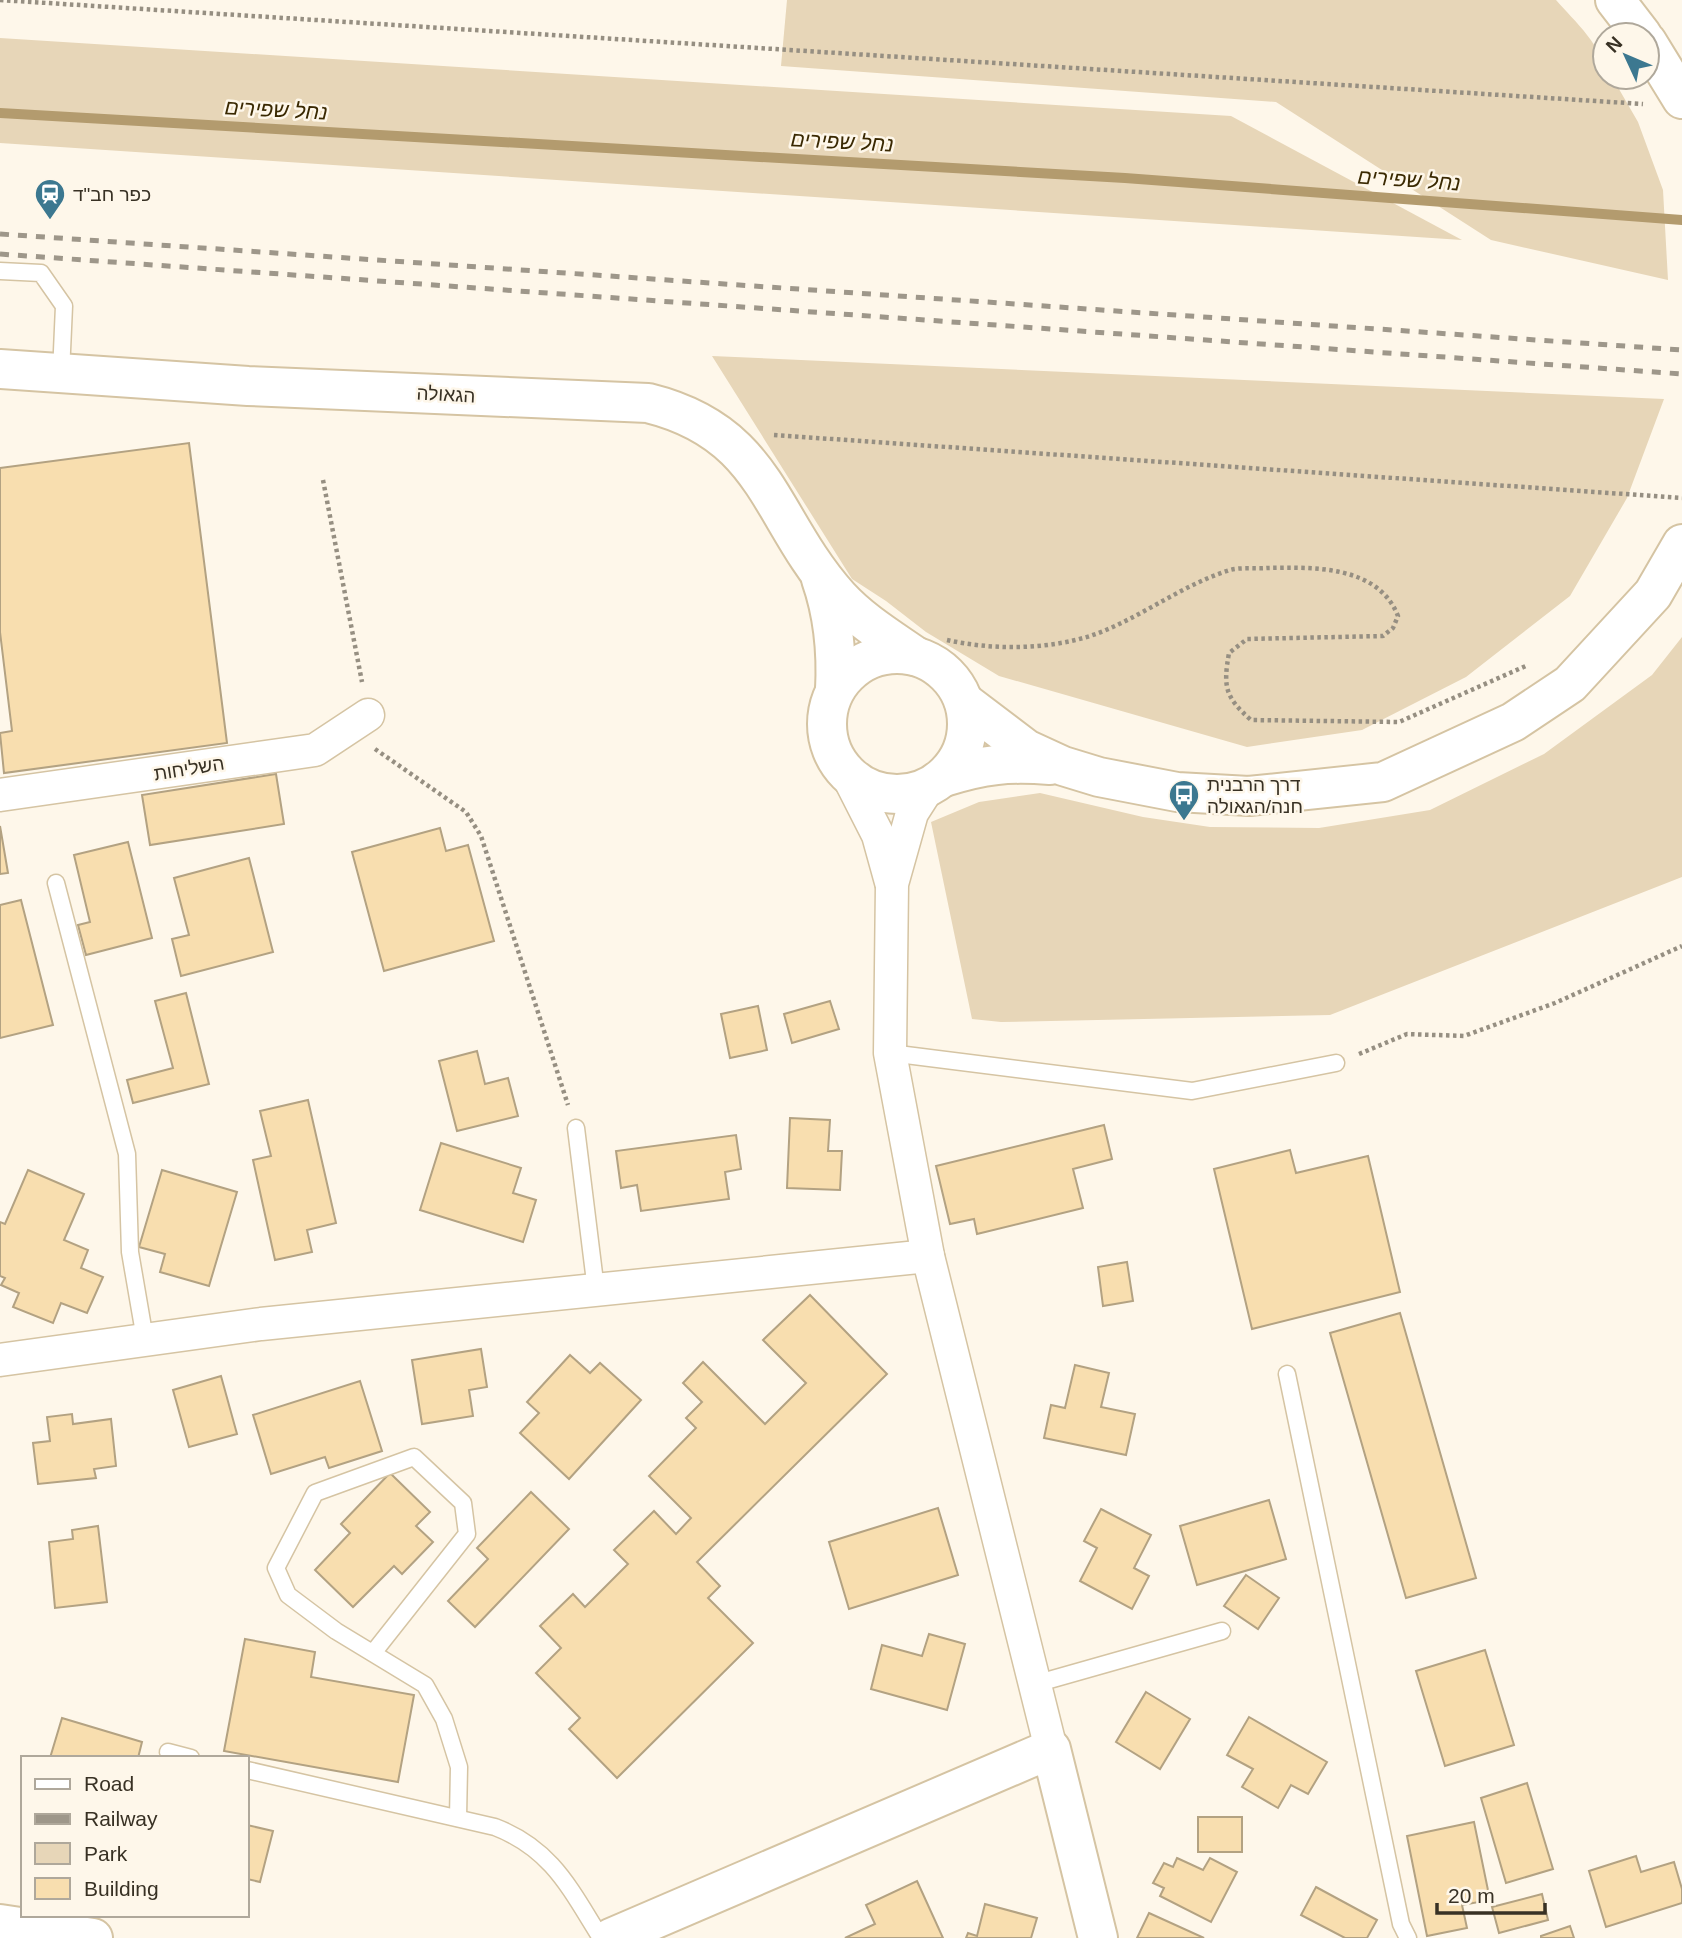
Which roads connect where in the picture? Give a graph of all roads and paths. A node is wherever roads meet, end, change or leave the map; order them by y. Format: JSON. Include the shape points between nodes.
{"nodes":[{"id":1,"x":0,"y":0,"type":"edge"},
{"id":2,"x":1615,"y":0,"type":"edge"},
{"id":3,"x":1631,"y":21,"type":"edge"},
{"id":4,"x":1661,"y":82,"type":"edge"},
{"id":5,"x":1668,"y":102,"type":"edge"},
{"id":6,"x":0,"y":271,"type":"edge"},
{"id":7,"x":0,"y":369,"type":"edge"},
{"id":8,"x":61,"y":373,"type":"junction"},
{"id":9,"x":717,"y":431,"type":"junction"},
{"id":10,"x":323,"y":480,"type":"dead end"},
{"id":11,"x":1682,"y":498,"type":"edge"},
{"id":12,"x":1682,"y":544,"type":"edge"},
{"id":13,"x":817,"y":568,"type":"junction"},
{"id":14,"x":925,"y":647,"type":"junction"},
{"id":15,"x":1536,"y":662,"type":"dead end"},
{"id":16,"x":835,"y":690,"type":"junction"},
{"id":17,"x":964,"y":702,"type":"junction"},
{"id":18,"x":368,"y":715,"type":"junction"},
{"id":19,"x":1063,"y":766,"type":"junction"},
{"id":20,"x":848,"y":776,"type":"junction"},
{"id":21,"x":936,"y":782,"type":"junction"},
{"id":22,"x":0,"y":795,"type":"edge"},
{"id":23,"x":56,"y":883,"type":"dead end"},
{"id":24,"x":892,"y":884,"type":"junction"},
{"id":25,"x":1682,"y":946,"type":"edge"},
{"id":26,"x":890,"y":1053,"type":"junction"},
{"id":27,"x":1336,"y":1063,"type":"joint"},
{"id":28,"x":576,"y":1128,"type":"joint"},
{"id":29,"x":928,"y":1256,"type":"junction"},
{"id":30,"x":597,"y":1290,"type":"junction"},
{"id":31,"x":145,"y":1339,"type":"junction"},
{"id":32,"x":0,"y":1360,"type":"edge"},
{"id":33,"x":1287,"y":1374,"type":"dead end"},
{"id":34,"x":1222,"y":1631,"type":"dead end"},
{"id":35,"x":373,"y":1653,"type":"junction"},
{"id":36,"x":1035,"y":1684,"type":"junction"},
{"id":37,"x":1051,"y":1749,"type":"junction"},
{"id":38,"x":168,"y":1752,"type":"dead end"},
{"id":39,"x":183,"y":1756,"type":"edge"},
{"id":40,"x":248,"y":1770,"type":"edge"},
{"id":41,"x":458,"y":1818,"type":"junction"},
{"id":42,"x":0,"y":1924,"type":"edge"},
{"id":43,"x":93,"y":1938,"type":"edge"},
{"id":44,"x":601,"y":1938,"type":"edge"},
{"id":45,"x":611,"y":1938,"type":"edge"},
{"id":46,"x":1098,"y":1938,"type":"edge"},
{"id":47,"x":1408,"y":1938,"type":"edge"}],
"edges":[{"from":1,"to":5,"type":"path"},
{"from":2,"to":3,"type":"main road"},
{"from":4,"to":5,"type":"main road"},
{"from":6,"to":8,"type":"lane","via":[[41,273],[64,306]]},
{"from":7,"to":8,"type":"main road","name":"הגאולה"},
{"from":8,"to":9,"type":"main road","name":"הגאולה","via":[[648,403],[681,412]]},
{"from":9,"to":11,"type":"path"},
{"from":9,"to":13,"type":"main road","name":"הגאולה","via":[[754,468]]},
{"from":10,"to":18,"type":"path"},
{"from":12,"to":19,"type":"main road","via":[[1653,594],[1570,684],[1513,722],[1383,782],[1249,796],[1189,793]]},
{"from":13,"to":14,"type":"main road","name":"הגאולה","via":[[863,619]]},
{"from":13,"to":16,"type":"main road","name":"הגאולה","via":[[835,638]]},
{"from":14,"to":15,"type":"path","via":[[1038,646],[1090,636],[1232,570],[1280,568],[1344,571],[1374,586],[1393,604],[1398,616],[1394,628],[1383,636],[1247,639],[1229,653],[1224,678],[1231,702],[1251,720],[1399,722]]},
{"from":14,"to":16,"type":"main road","via":[[870,659],[850,672]]},
{"from":14,"to":17,"type":"main road","via":[[954,681]]},
{"from":16,"to":20,"type":"main road","via":[[827,736],[834,757]]},
{"from":17,"to":19,"type":"main road","via":[[1026,749]]},
{"from":17,"to":21,"type":"main road","via":[[967,734],[955,765]]},
{"from":18,"to":22,"type":"street","name":"השליחות","via":[[315,750]]},
{"from":18,"to":28,"type":"path","via":[[374,748],[466,812],[481,836]]},
{"from":19,"to":21,"type":"main road","via":[[981,765]]},
{"from":20,"to":21,"type":"main road","via":[[886,794],[907,794]]},
{"from":20,"to":24,"type":"street","via":[[878,835]]},
{"from":21,"to":24,"type":"street","via":[[912,813]]},
{"from":23,"to":31,"type":"lane","via":[[127,1154],[130,1252]]},
{"from":24,"to":26,"type":"street"},
{"from":25,"to":27,"type":"path","via":[[1555,1003],[1464,1036],[1407,1034]]},
{"from":26,"to":27,"type":"lane","via":[[1192,1091]]},
{"from":26,"to":29,"type":"street"},
{"from":28,"to":30,"type":"lane"},
{"from":29,"to":30,"type":"street"},
{"from":29,"to":36,"type":"street"},
{"from":30,"to":31,"type":"street"},
{"from":31,"to":32,"type":"street"},
{"from":33,"to":47,"type":"lane","via":[[1401,1924]]},
{"from":34,"to":36,"type":"lane"},
{"from":35,"to":35,"type":"lane","via":[[467,1534],[463,1503],[414,1457],[315,1493],[276,1568],[288,1595]]},
{"from":35,"to":41,"type":"lane","via":[[425,1685],[443,1719],[459,1767]]},
{"from":36,"to":37,"type":"street"},
{"from":37,"to":45,"type":"main road"},
{"from":37,"to":46,"type":"main road"},
{"from":38,"to":39,"type":"lane"},
{"from":40,"to":41,"type":"lane"},
{"from":41,"to":44,"type":"lane","via":[[522,1837],[549,1859]]},
{"from":42,"to":43,"type":"main road"}]}
